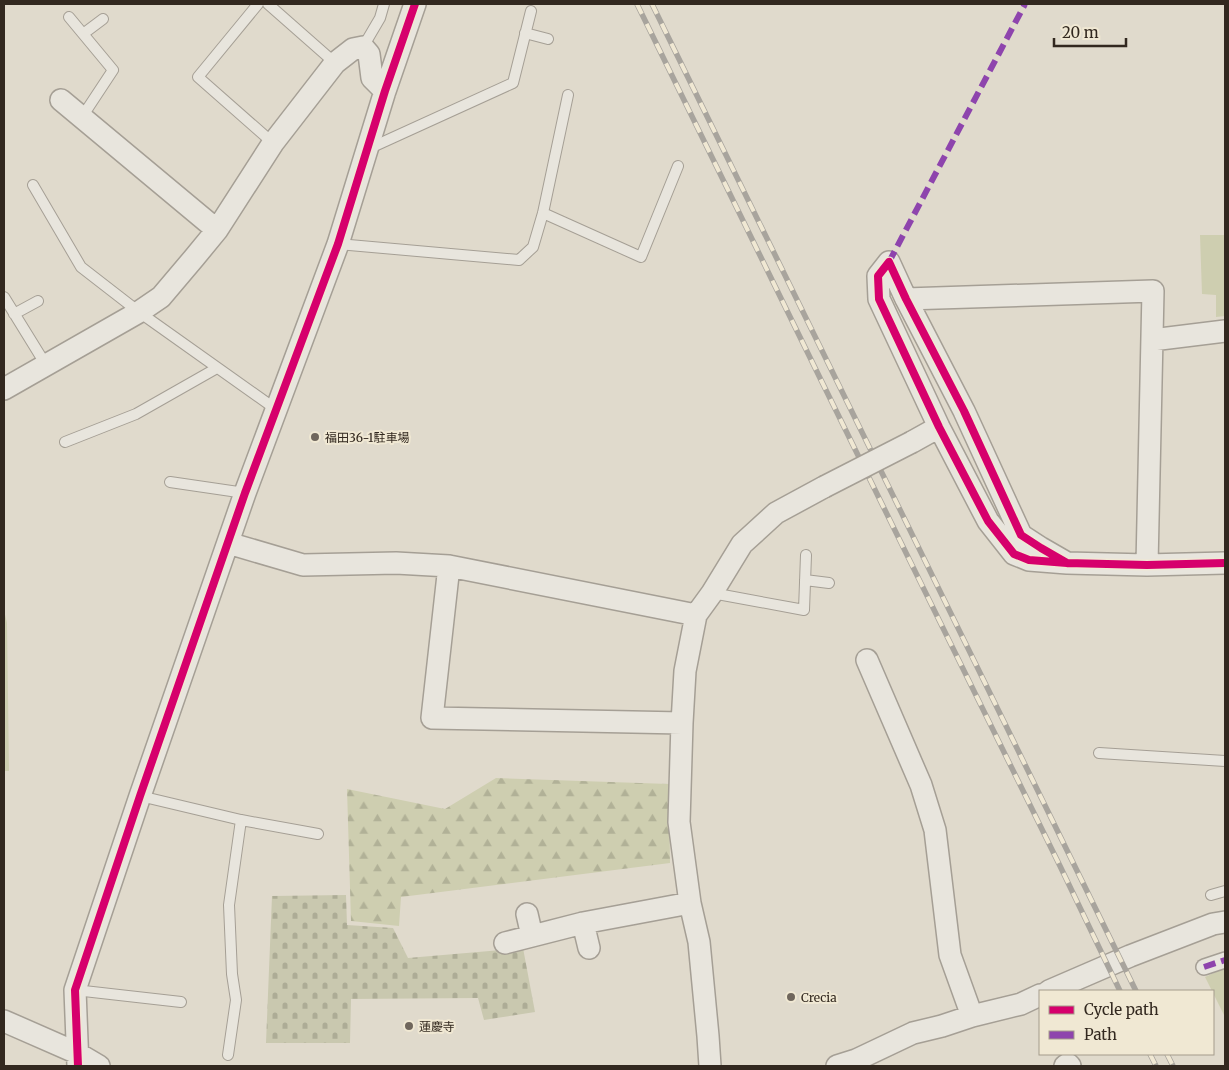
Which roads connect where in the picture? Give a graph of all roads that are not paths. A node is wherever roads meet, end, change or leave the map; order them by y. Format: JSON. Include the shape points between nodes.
{"nodes":[{"id":1,"x":258,"y":4,"type":"edge"},
{"id":2,"x":268,"y":4,"type":"edge"},
{"id":3,"x":384,"y":4,"type":"edge"},
{"id":4,"x":415,"y":4,"type":"edge"},
{"id":5,"x":531,"y":11,"type":"dead end"},
{"id":6,"x":69,"y":17,"type":"dead end"},
{"id":7,"x":103,"y":19,"type":"dead end"},
{"id":8,"x":525,"y":33,"type":"junction"},
{"id":9,"x":83,"y":34,"type":"junction"},
{"id":10,"x":548,"y":39,"type":"dead end"},
{"id":11,"x":363,"y":47,"type":"junction"},
{"id":12,"x":335,"y":63,"type":"junction"},
{"id":13,"x":384,"y":92,"type":"junction"},
{"id":14,"x":568,"y":94,"type":"dead end"},
{"id":15,"x":61,"y":100,"type":"dead end"},
{"id":16,"x":82,"y":117,"type":"junction"},
{"id":17,"x":273,"y":143,"type":"junction"},
{"id":18,"x":368,"y":149,"type":"junction"},
{"id":19,"x":678,"y":166,"type":"dead end"},
{"id":20,"x":33,"y":185,"type":"dead end"},
{"id":21,"x":543,"y":214,"type":"junction"},
{"id":22,"x":217,"y":230,"type":"junction"},
{"id":23,"x":338,"y":244,"type":"junction"},
{"id":24,"x":4,"y":297,"type":"edge"},
{"id":25,"x":906,"y":299,"type":"junction"},
{"id":26,"x":38,"y":301,"type":"dead end"},
{"id":27,"x":139,"y":312,"type":"junction"},
{"id":28,"x":14,"y":314,"type":"junction"},
{"id":29,"x":1225,"y":331,"type":"edge"},
{"id":30,"x":1152,"y":340,"type":"junction"},
{"id":31,"x":46,"y":365,"type":"junction"},
{"id":32,"x":217,"y":368,"type":"junction"},
{"id":33,"x":4,"y":389,"type":"edge"},
{"id":34,"x":276,"y":410,"type":"junction"},
{"id":35,"x":939,"y":427,"type":"junction"},
{"id":36,"x":65,"y":442,"type":"dead end"},
{"id":37,"x":170,"y":482,"type":"dead end"},
{"id":38,"x":245,"y":493,"type":"junction"},
{"id":39,"x":228,"y":542,"type":"junction"},
{"id":40,"x":806,"y":555,"type":"dead end"},
{"id":41,"x":1067,"y":563,"type":"junction"},
{"id":42,"x":1225,"y":563,"type":"edge"},
{"id":43,"x":1148,"y":565,"type":"junction"},
{"id":44,"x":449,"y":566,"type":"junction"},
{"id":45,"x":805,"y":580,"type":"junction"},
{"id":46,"x":829,"y":583,"type":"dead end"},
{"id":47,"x":712,"y":593,"type":"junction"},
{"id":48,"x":696,"y":615,"type":"junction"},
{"id":49,"x":867,"y":660,"type":"dead end"},
{"id":50,"x":682,"y":723,"type":"junction"},
{"id":51,"x":1099,"y":753,"type":"dead end"},
{"id":52,"x":1225,"y":761,"type":"edge"},
{"id":53,"x":140,"y":796,"type":"junction"},
{"id":54,"x":241,"y":820,"type":"junction"},
{"id":55,"x":318,"y":834,"type":"dead end"},
{"id":56,"x":1225,"y":891,"type":"edge"},
{"id":57,"x":1211,"y":895,"type":"dead end"},
{"id":58,"x":690,"y":903,"type":"junction"},
{"id":59,"x":527,"y":914,"type":"dead end"},
{"id":60,"x":1225,"y":922,"type":"edge"},
{"id":61,"x":583,"y":923,"type":"junction"},
{"id":62,"x":532,"y":936,"type":"junction"},
{"id":63,"x":505,"y":943,"type":"dead end"},
{"id":64,"x":589,"y":948,"type":"dead end"},
{"id":65,"x":1225,"y":960,"type":"edge"},
{"id":66,"x":1204,"y":967,"type":"dead end"},
{"id":67,"x":75,"y":990,"type":"junction"},
{"id":68,"x":1051,"y":990,"type":"edge"},
{"id":69,"x":1039,"y":995,"type":"edge"},
{"id":70,"x":181,"y":1002,"type":"dead end"},
{"id":71,"x":972,"y":1016,"type":"junction"},
{"id":72,"x":4,"y":1022,"type":"edge"},
{"id":73,"x":228,"y":1054,"type":"dead end"},
{"id":74,"x":77,"y":1060,"type":"edge"},
{"id":75,"x":99,"y":1066,"type":"edge"},
{"id":76,"x":710,"y":1066,"type":"edge"},
{"id":77,"x":837,"y":1066,"type":"edge"},
{"id":78,"x":1065,"y":1066,"type":"edge"},
{"id":79,"x":1070,"y":1066,"type":"edge"}],
"edges":[{"from":1,"to":17,"type":"lane","via":[[198,77]]},
{"from":2,"to":12,"type":"lane"},
{"from":3,"to":11,"type":"lane","via":[[380,18]]},
{"from":4,"to":13,"type":"street"},
{"from":5,"to":8,"type":"lane"},
{"from":6,"to":9,"type":"lane"},
{"from":7,"to":9,"type":"lane"},
{"from":8,"to":10,"type":"lane"},
{"from":8,"to":18,"type":"lane","via":[[513,83]]},
{"from":9,"to":16,"type":"lane","via":[[112,70]]},
{"from":11,"to":12,"type":"street"},
{"from":11,"to":13,"type":"street","via":[[369,54],[372,78]]},
{"from":12,"to":17,"type":"street"},
{"from":13,"to":18,"type":"street"},
{"from":14,"to":21,"type":"lane"},
{"from":15,"to":16,"type":"street"},
{"from":16,"to":22,"type":"street"},
{"from":17,"to":22,"type":"street"},
{"from":18,"to":23,"type":"street"},
{"from":19,"to":21,"type":"lane","via":[[641,257]]},
{"from":20,"to":27,"type":"lane","via":[[81,267]]},
{"from":21,"to":23,"type":"lane","via":[[533,247],[519,260]]},
{"from":22,"to":27,"type":"street","via":[[161,297]]},
{"from":23,"to":34,"type":"street"},
{"from":24,"to":28,"type":"lane"},
{"from":25,"to":30,"type":"street","via":[[1153,291]]},
{"from":25,"to":35,"type":"street","via":[[889,262],[878,276],[880,299]]},
{"from":25,"to":41,"type":"street","via":[[964,411],[1021,535]]},
{"from":26,"to":28,"type":"lane"},
{"from":27,"to":31,"type":"street"},
{"from":27,"to":32,"type":"lane"},
{"from":28,"to":31,"type":"lane"},
{"from":29,"to":30,"type":"street"},
{"from":30,"to":43,"type":"street"},
{"from":31,"to":33,"type":"street"},
{"from":32,"to":34,"type":"lane"},
{"from":32,"to":36,"type":"lane","via":[[136,414]]},
{"from":34,"to":38,"type":"street"},
{"from":35,"to":41,"type":"street","via":[[988,521],[1014,554],[1029,560]]},
{"from":35,"to":47,"type":"street","bridge":true,"via":[[776,513],[742,544]]},
{"from":37,"to":38,"type":"lane"},
{"from":38,"to":39,"type":"street"},
{"from":39,"to":44,"type":"street","via":[[303,565],[396,563]]},
{"from":39,"to":53,"type":"street"},
{"from":40,"to":45,"type":"lane"},
{"from":41,"to":43,"type":"street"},
{"from":42,"to":43,"type":"street"},
{"from":44,"to":48,"type":"street"},
{"from":44,"to":50,"type":"street","via":[[432,718]]},
{"from":45,"to":46,"type":"lane"},
{"from":45,"to":47,"type":"lane","via":[[804,610]]},
{"from":47,"to":48,"type":"street"},
{"from":48,"to":50,"type":"street","via":[[685,671]]},
{"from":49,"to":71,"type":"street","via":[[920,785],[934,830],[950,955]]},
{"from":50,"to":58,"type":"street","via":[[680,822]]},
{"from":51,"to":52,"type":"lane"},
{"from":53,"to":54,"type":"lane"},
{"from":53,"to":67,"type":"street"},
{"from":54,"to":55,"type":"lane"},
{"from":54,"to":73,"type":"lane","via":[[229,905],[236,1000]]},
{"from":56,"to":57,"type":"lane"},
{"from":58,"to":61,"type":"street"},
{"from":58,"to":76,"type":"street","via":[[699,942]]},
{"from":59,"to":62,"type":"street"},
{"from":60,"to":68,"type":"street","via":[[1130,956]]},
{"from":61,"to":62,"type":"street"},
{"from":61,"to":64,"type":"street"},
{"from":62,"to":63,"type":"street"},
{"from":65,"to":66,"type":"street"},
{"from":67,"to":70,"type":"lane"},
{"from":67,"to":74,"type":"street"},
{"from":69,"to":71,"type":"street","via":[[1021,1004]]},
{"from":71,"to":77,"type":"street","via":[[913,1033]]},
{"from":72,"to":74,"type":"street"},
{"from":74,"to":75,"type":"street"},
{"from":78,"to":79,"type":"street"}]}
